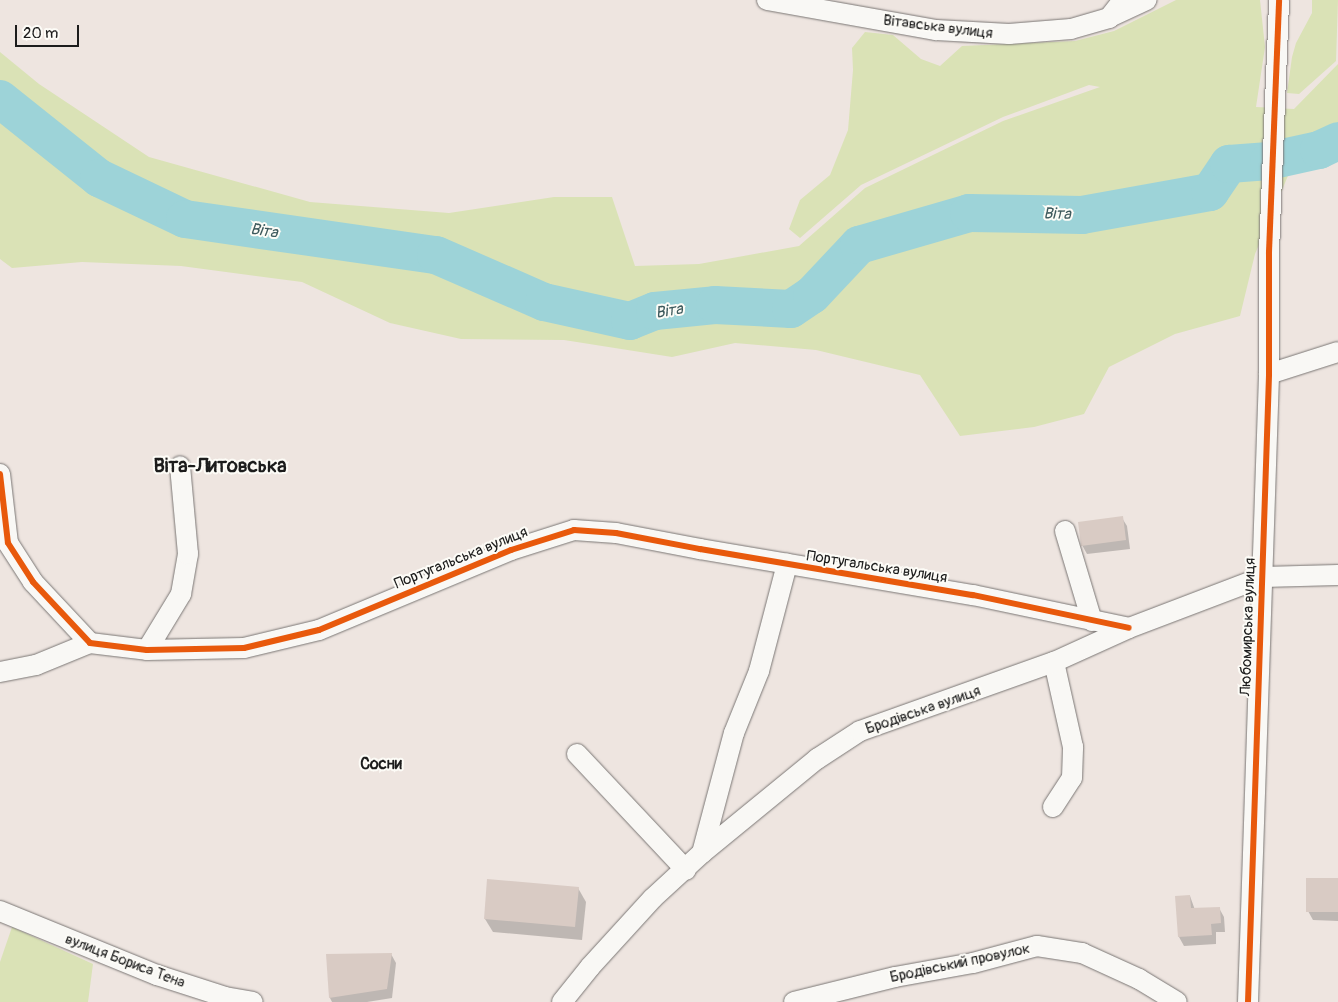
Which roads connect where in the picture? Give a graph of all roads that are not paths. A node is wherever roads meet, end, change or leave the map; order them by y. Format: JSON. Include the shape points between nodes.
{"nodes":[{"id":1,"x":767,"y":0,"type":"edge"},
{"id":2,"x":1124,"y":0,"type":"edge"},
{"id":3,"x":1147,"y":0,"type":"edge"},
{"id":4,"x":1279,"y":0,"type":"edge"},
{"id":5,"x":1109,"y":18,"type":"junction"},
{"id":6,"x":1338,"y":352,"type":"edge"},
{"id":7,"x":1269,"y":374,"type":"junction"},
{"id":8,"x":180,"y":466,"type":"dead end"},
{"id":9,"x":0,"y":474,"type":"edge"},
{"id":10,"x":1065,"y":530,"type":"dead end"},
{"id":11,"x":787,"y":564,"type":"junction"},
{"id":12,"x":1338,"y":574,"type":"edge"},
{"id":13,"x":1263,"y":577,"type":"junction"},
{"id":14,"x":1092,"y":621,"type":"junction"},
{"id":15,"x":1129,"y":628,"type":"junction"},
{"id":16,"x":90,"y":643,"type":"junction"},
{"id":17,"x":147,"y":650,"type":"junction"},
{"id":18,"x":1054,"y":662,"type":"junction"},
{"id":19,"x":0,"y":672,"type":"edge"},
{"id":20,"x":577,"y":754,"type":"dead end"},
{"id":21,"x":1053,"y":807,"type":"dead end"},
{"id":22,"x":702,"y":853,"type":"junction"},
{"id":23,"x":686,"y":870,"type":"junction"},
{"id":24,"x":0,"y":911,"type":"edge"},
{"id":25,"x":253,"y":1002,"type":"edge"},
{"id":26,"x":562,"y":1002,"type":"edge"},
{"id":27,"x":794,"y":1002,"type":"edge"},
{"id":28,"x":1177,"y":1002,"type":"edge"},
{"id":29,"x":1248,"y":1002,"type":"edge"}],
"edges":[{"from":1,"to":5,"type":"street","name":"Вітавська вулиця","via":[[928,28],[1009,34],[1072,29]]},
{"from":2,"to":5,"type":"street"},
{"from":3,"to":5,"type":"street","name":"Вітавська вулиця"},
{"from":4,"to":7,"type":"street","name":"Любомирська вулиця","via":[[1269,252]]},
{"from":6,"to":7,"type":"street"},
{"from":7,"to":13,"type":"street","name":"Любомирська вулиця"},
{"from":8,"to":17,"type":"street","via":[[188,554],[181,594]]},
{"from":9,"to":16,"type":"street","via":[[8,543],[33,582]]},
{"from":10,"to":14,"type":"street"},
{"from":11,"to":14,"type":"street","name":"Португальська вулиця","via":[[973,595]]},
{"from":11,"to":17,"type":"street","name":"Португальська вулиця","via":[[616,533],[574,530],[511,550],[320,630],[244,648]]},
{"from":11,"to":22,"type":"street","via":[[760,671],[734,733]]},
{"from":12,"to":13,"type":"street","name":"Бродівська вулиця"},
{"from":13,"to":15,"type":"street","name":"Бродівська вулиця"},
{"from":13,"to":29,"type":"street","name":"Любомирська вулиця"},
{"from":14,"to":15,"type":"street","name":"Португальська вулиця"},
{"from":15,"to":18,"type":"street","name":"Бродівська вулиця"},
{"from":16,"to":17,"type":"street","name":"Португальська вулиця"},
{"from":16,"to":19,"type":"street","via":[[36,665]]},
{"from":18,"to":21,"type":"street","via":[[1073,748],[1072,778]]},
{"from":18,"to":22,"type":"street","name":"Бродівська вулиця","via":[[860,731],[817,759]]},
{"from":20,"to":23,"type":"street"},
{"from":22,"to":23,"type":"street","name":"Бродівська вулиця"},
{"from":23,"to":26,"type":"street","name":"Бродівська вулиця","via":[[653,898]]},
{"from":24,"to":25,"type":"street","name":"вулиця Бориса Тена","via":[[157,975],[225,997]]},
{"from":27,"to":28,"type":"street","name":"Бродівський провулок","via":[[1037,946],[1082,953],[1139,979]]}]}
